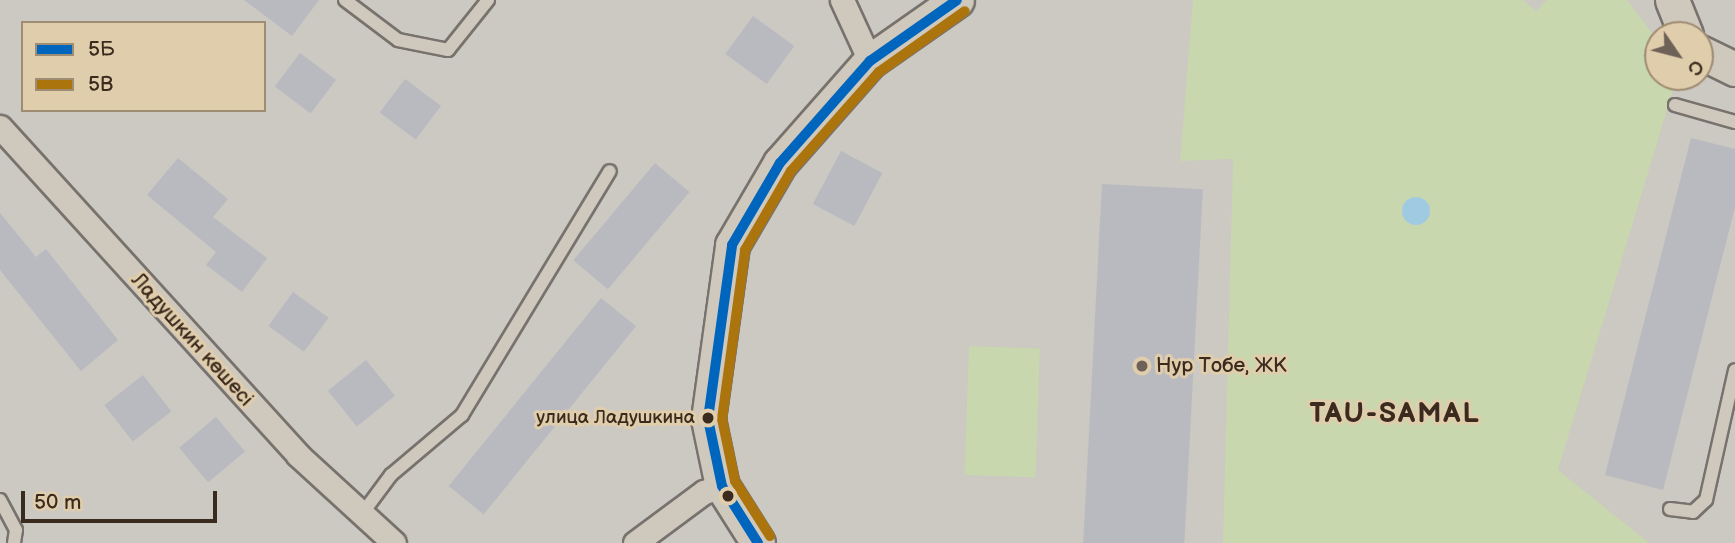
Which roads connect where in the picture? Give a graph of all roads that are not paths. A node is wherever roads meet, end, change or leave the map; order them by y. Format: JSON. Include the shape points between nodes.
{"nodes":[{"id":1,"x":345,"y":0,"type":"edge"},
{"id":2,"x":488,"y":0,"type":"edge"},
{"id":3,"x":842,"y":0,"type":"edge"},
{"id":4,"x":957,"y":0,"type":"edge"},
{"id":5,"x":1672,"y":0,"type":"edge"},
{"id":6,"x":1680,"y":21,"type":"edge"},
{"id":7,"x":1714,"y":59,"type":"edge"},
{"id":8,"x":870,"y":61,"type":"junction"},
{"id":9,"x":1735,"y":69,"type":"edge"},
{"id":10,"x":1675,"y":105,"type":"dead end"},
{"id":11,"x":1735,"y":122,"type":"edge"},
{"id":12,"x":0,"y":127,"type":"edge"},
{"id":13,"x":610,"y":171,"type":"dead end"},
{"id":14,"x":1735,"y":370,"type":"edge"},
{"id":15,"x":722,"y":486,"type":"junction"},
{"id":16,"x":0,"y":500,"type":"edge"},
{"id":17,"x":1670,"y":509,"type":"dead end"},
{"id":18,"x":362,"y":514,"type":"junction"},
{"id":19,"x":14,"y":543,"type":"edge"},
{"id":20,"x":394,"y":543,"type":"edge"},
{"id":21,"x":635,"y":543,"type":"edge"},
{"id":22,"x":758,"y":543,"type":"edge"}],
"edges":[{"from":1,"to":2,"type":"lane","via":[[398,40],[448,50]]},
{"from":3,"to":8,"type":"street"},
{"from":4,"to":8,"type":"street"},
{"from":5,"to":6,"type":"street"},
{"from":7,"to":9,"type":"street"},
{"from":8,"to":15,"type":"street","via":[[780,163],[732,245],[708,419]]},
{"from":10,"to":11,"type":"lane"},
{"from":12,"to":18,"type":"street","name":"Ладушкин көшесі","via":[[298,455]]},
{"from":13,"to":18,"type":"lane","via":[[463,415],[391,475]]},
{"from":14,"to":17,"type":"lane","via":[[1706,500],[1693,512]]},
{"from":15,"to":21,"type":"street","via":[[704,492]]},
{"from":15,"to":22,"type":"street"},
{"from":16,"to":19,"type":"lane","via":[[16,530]]},
{"from":18,"to":20,"type":"street","name":"Ладушкин көшесі"}]}
